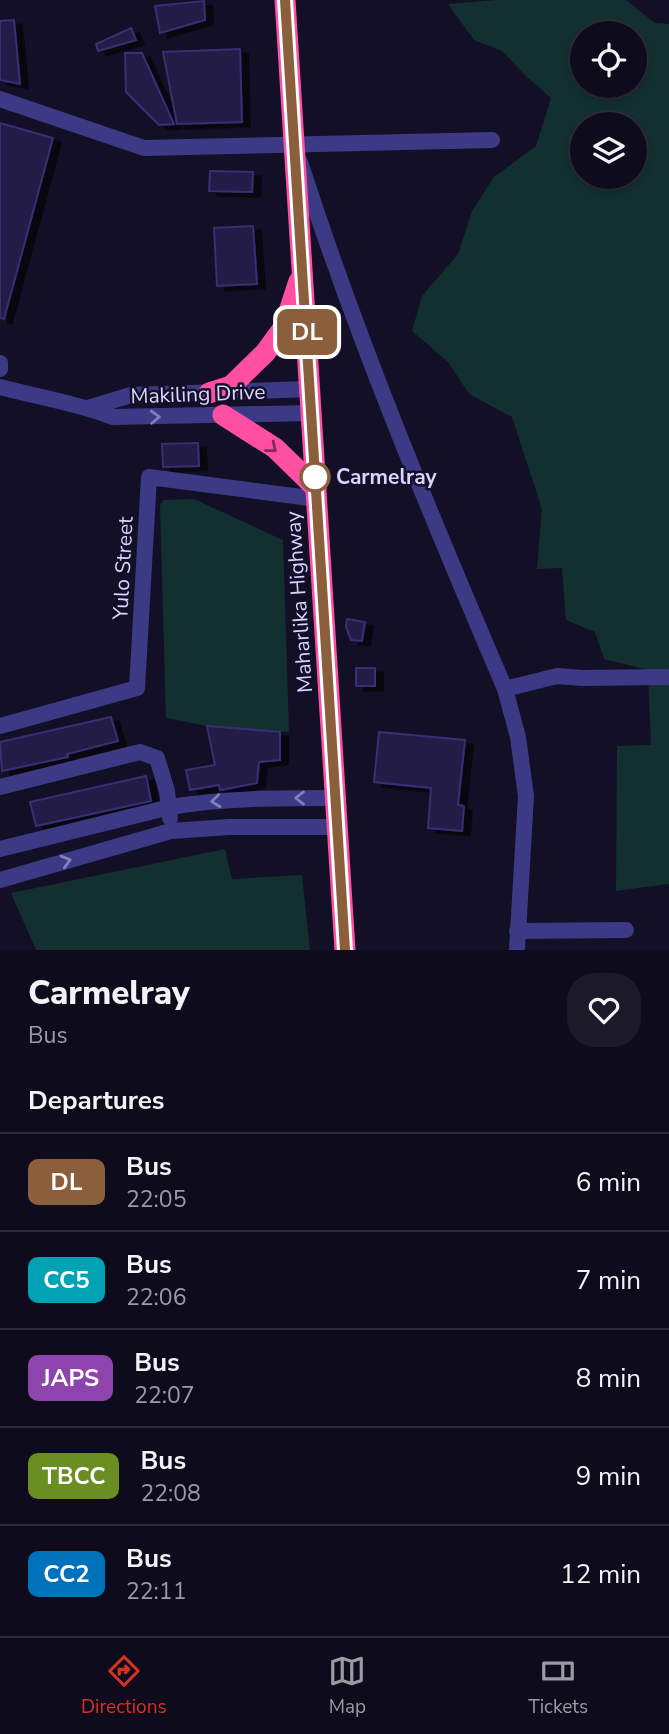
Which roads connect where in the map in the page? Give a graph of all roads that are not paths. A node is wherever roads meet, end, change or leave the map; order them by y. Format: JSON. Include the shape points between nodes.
{"nodes":[{"id":1,"x":285,"y":0,"type":"edge"},
{"id":2,"x":0,"y":99,"type":"edge"},
{"id":3,"x":492,"y":140,"type":"dead end"},
{"id":4,"x":294,"y":143,"type":"junction"},
{"id":5,"x":303,"y":269,"type":"junction"},
{"id":6,"x":0,"y":363,"type":"edge"},
{"id":7,"x":0,"y":369,"type":"edge"},
{"id":8,"x":0,"y":387,"type":"edge"},
{"id":9,"x":310,"y":389,"type":"junction"},
{"id":10,"x":209,"y":393,"type":"junction"},
{"id":11,"x":88,"y":408,"type":"junction"},
{"id":12,"x":311,"y":413,"type":"junction"},
{"id":13,"x":223,"y":415,"type":"junction"},
{"id":14,"x":316,"y":494,"type":"junction"},
{"id":15,"x":669,"y":677,"type":"edge"},
{"id":16,"x":505,"y":689,"type":"junction"},
{"id":17,"x":0,"y":726,"type":"edge"},
{"id":18,"x":0,"y":787,"type":"edge"},
{"id":19,"x":336,"y":798,"type":"junction"},
{"id":20,"x":170,"y":807,"type":"junction"},
{"id":21,"x":337,"y":827,"type":"junction"},
{"id":22,"x":172,"y":831,"type":"junction"},
{"id":23,"x":0,"y":849,"type":"edge"},
{"id":24,"x":0,"y":880,"type":"edge"},
{"id":25,"x":626,"y":930,"type":"dead end"},
{"id":26,"x":517,"y":931,"type":"junction"},
{"id":27,"x":345,"y":950,"type":"edge"},
{"id":28,"x":517,"y":950,"type":"edge"}],
"edges":[{"from":1,"to":4,"type":"highway","name":"Maharlika Highway"},
{"from":2,"to":4,"type":"street","via":[[144,148]]},
{"from":3,"to":4,"type":"street"},
{"from":4,"to":5,"type":"highway","name":"Maharlika Highway"},
{"from":4,"to":16,"type":"street","via":[[376,377]]},
{"from":5,"to":9,"type":"highway","name":"Maharlika Highway"},
{"from":5,"to":10,"type":"highway","via":[[284,327],[247,373],[231,386]]},
{"from":6,"to":7,"type":"street"},
{"from":8,"to":11,"type":"street","name":"Makiling Drive"},
{"from":9,"to":10,"type":"street","name":"Makiling Drive"},
{"from":9,"to":12,"type":"highway","name":"Maharlika Highway"},
{"from":10,"to":11,"type":"street","name":"Makiling Drive","via":[[131,396]]},
{"from":11,"to":13,"type":"street","name":"Makiling Drive","one_way":true,"via":[[113,417]]},
{"from":12,"to":13,"type":"street","name":"Makiling Drive"},
{"from":12,"to":14,"type":"highway","name":"Maharlika Highway"},
{"from":13,"to":14,"type":"highway","one_way":true,"via":[[275,449]]},
{"from":14,"to":17,"type":"street","name":"Yulo Street","via":[[149,477],[137,688]]},
{"from":14,"to":19,"type":"highway","name":"Maharlika Highway"},
{"from":15,"to":16,"type":"street","via":[[557,676]]},
{"from":16,"to":26,"type":"street","via":[[518,737],[526,796]]},
{"from":18,"to":20,"type":"street","via":[[140,752],[157,758]]},
{"from":19,"to":20,"type":"street","one_way":true,"via":[[224,800]]},
{"from":19,"to":21,"type":"highway","name":"Maharlika Highway"},
{"from":20,"to":22,"type":"street"},
{"from":20,"to":23,"type":"street"},
{"from":21,"to":22,"type":"street"},
{"from":21,"to":27,"type":"highway","name":"Maharlika Highway"},
{"from":24,"to":22,"type":"street","one_way":true},
{"from":25,"to":26,"type":"street"},
{"from":26,"to":28,"type":"street"}]}
